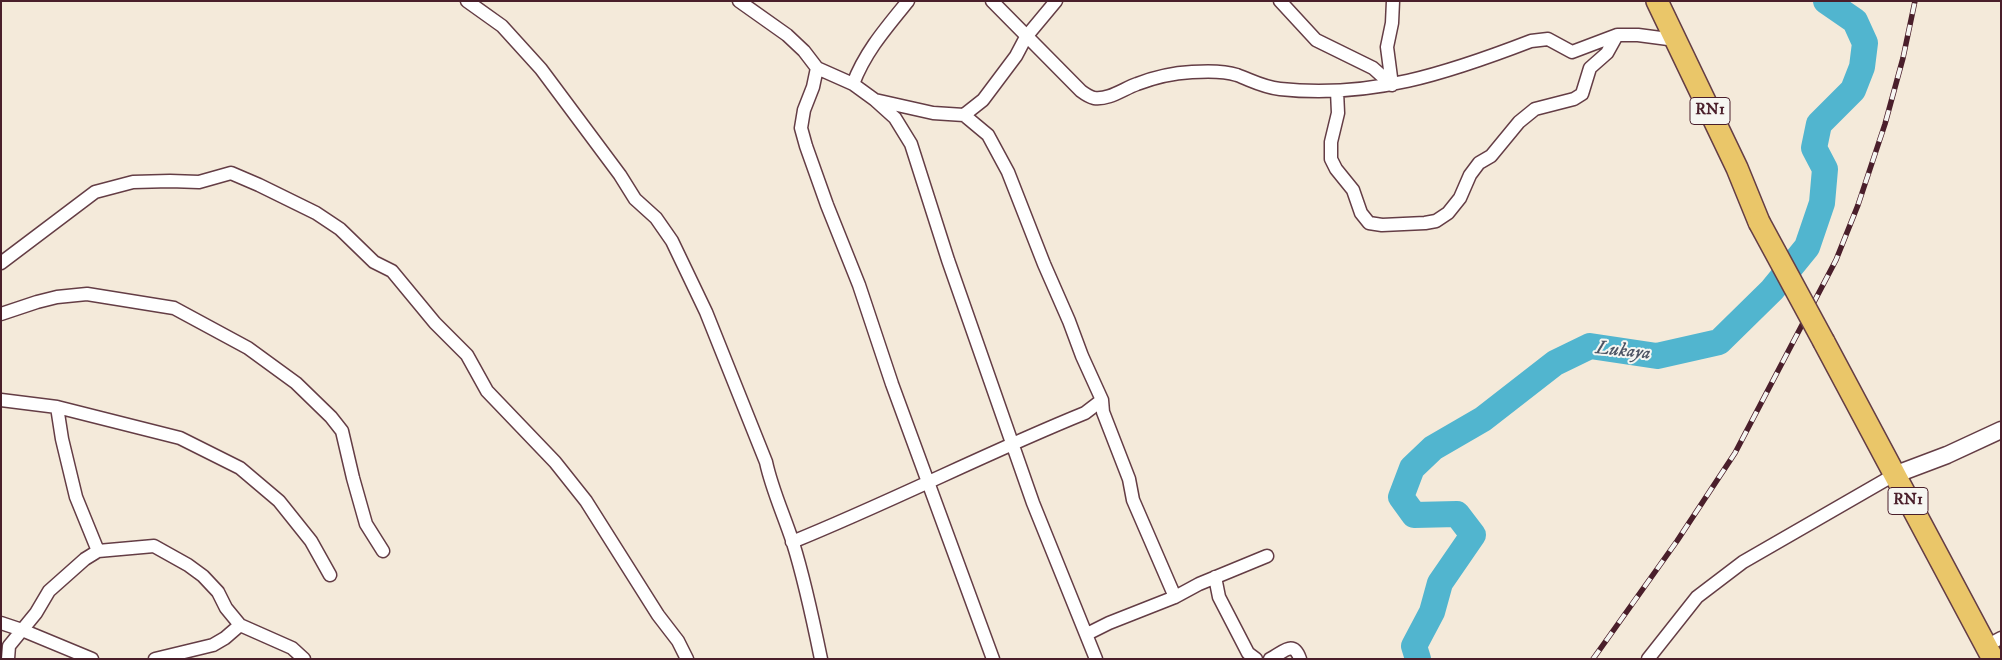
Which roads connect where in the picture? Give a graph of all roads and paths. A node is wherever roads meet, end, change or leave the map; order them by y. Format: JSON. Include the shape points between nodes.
{"nodes":[{"id":1,"x":468,"y":1,"type":"edge"},
{"id":2,"x":908,"y":1,"type":"edge"},
{"id":3,"x":992,"y":1,"type":"edge"},
{"id":4,"x":1056,"y":1,"type":"edge"},
{"id":5,"x":1280,"y":1,"type":"edge"},
{"id":6,"x":1393,"y":1,"type":"edge"},
{"id":7,"x":1657,"y":1,"type":"edge"},
{"id":8,"x":748,"y":4,"type":"edge"},
{"id":9,"x":1617,"y":35,"type":"junction"},
{"id":10,"x":1026,"y":38,"type":"junction"},
{"id":11,"x":1676,"y":40,"type":"junction"},
{"id":12,"x":817,"y":68,"type":"junction"},
{"id":13,"x":853,"y":84,"type":"junction"},
{"id":14,"x":1392,"y":85,"type":"junction"},
{"id":15,"x":1337,"y":91,"type":"junction"},
{"id":16,"x":876,"y":100,"type":"junction"},
{"id":17,"x":964,"y":115,"type":"junction"},
{"id":18,"x":1,"y":263,"type":"edge"},
{"id":19,"x":1,"y":314,"type":"edge"},
{"id":20,"x":1,"y":400,"type":"edge"},
{"id":21,"x":1102,"y":400,"type":"junction"},
{"id":22,"x":56,"y":407,"type":"junction"},
{"id":23,"x":2001,"y":430,"type":"edge"},
{"id":24,"x":1013,"y":444,"type":"junction"},
{"id":25,"x":1894,"y":475,"type":"junction"},
{"id":26,"x":928,"y":481,"type":"junction"},
{"id":27,"x":792,"y":542,"type":"junction"},
{"id":28,"x":98,"y":551,"type":"junction"},
{"id":29,"x":384,"y":551,"type":"dead end"},
{"id":30,"x":1268,"y":556,"type":"dead end"},
{"id":31,"x":330,"y":575,"type":"dead end"},
{"id":32,"x":1215,"y":577,"type":"junction"},
{"id":33,"x":1175,"y":597,"type":"junction"},
{"id":34,"x":1,"y":623,"type":"edge"},
{"id":35,"x":240,"y":625,"type":"junction"},
{"id":36,"x":22,"y":630,"type":"junction"},
{"id":37,"x":1087,"y":634,"type":"junction"},
{"id":38,"x":1993,"y":648,"type":"edge"},
{"id":39,"x":8,"y":659,"type":"edge"},
{"id":40,"x":92,"y":659,"type":"edge"},
{"id":41,"x":155,"y":659,"type":"edge"},
{"id":42,"x":304,"y":659,"type":"edge"},
{"id":43,"x":687,"y":659,"type":"edge"},
{"id":44,"x":821,"y":659,"type":"edge"},
{"id":45,"x":993,"y":659,"type":"edge"},
{"id":46,"x":1096,"y":659,"type":"edge"},
{"id":47,"x":1256,"y":659,"type":"edge"},
{"id":48,"x":1270,"y":659,"type":"edge"},
{"id":49,"x":1300,"y":659,"type":"edge"},
{"id":50,"x":1648,"y":659,"type":"edge"}],
"edges":[{"from":1,"to":27,"type":"street","via":[[502,26],[541,69],[635,199],[656,218],[672,241],[738,389]]},
{"from":2,"to":13,"type":"street","via":[[875,41]]},
{"from":3,"to":10,"type":"street"},
{"from":4,"to":10,"type":"street"},
{"from":5,"to":14,"type":"street","via":[[1316,40],[1373,68]]},
{"from":6,"to":14,"type":"street","via":[[1386,47]]},
{"from":7,"to":11,"type":"highway","number":"RN1"},
{"from":8,"to":12,"type":"street","via":[[787,35]]},
{"from":9,"to":11,"type":"street"},
{"from":9,"to":14,"type":"street","via":[[1572,52],[1548,39],[1531,42],[1421,79]]},
{"from":9,"to":15,"type":"street","via":[[1607,53],[1590,68],[1582,94],[1535,109],[1519,122],[1491,156],[1470,175],[1460,198],[1448,213],[1436,221],[1382,225],[1369,223],[1361,214],[1353,190],[1331,159],[1331,142],[1338,113]]},
{"from":10,"to":15,"type":"street","via":[[1080,92],[1093,98],[1107,97],[1162,75],[1192,72],[1236,75],[1258,85],[1280,89]]},
{"from":10,"to":17,"type":"street","via":[[983,100]]},
{"from":11,"to":25,"type":"highway","number":"RN1","bridge":true,"via":[[1759,222]]},
{"from":12,"to":13,"type":"street"},
{"from":12,"to":26,"type":"street","via":[[801,128]]},
{"from":13,"to":16,"type":"street"},
{"from":14,"to":15,"type":"street"},
{"from":16,"to":17,"type":"street"},
{"from":16,"to":24,"type":"street","via":[[895,118],[911,144]]},
{"from":17,"to":21,"type":"street","via":[[988,135],[1008,172]]},
{"from":18,"to":43,"type":"street","via":[[95,192],[133,182],[199,182],[231,174],[316,213],[340,229],[374,262],[392,271],[467,355],[487,391],[555,462],[586,501]]},
{"from":19,"to":29,"type":"street","via":[[44,300],[87,294],[174,308],[248,348],[296,383],[342,431],[366,524]]},
{"from":20,"to":22,"type":"street"},
{"from":21,"to":24,"type":"street","via":[[1085,413]]},
{"from":21,"to":33,"type":"street","via":[[1103,412],[1129,480],[1133,500]]},
{"from":22,"to":28,"type":"street","via":[[76,497]]},
{"from":22,"to":31,"type":"street","via":[[180,438],[240,468],[279,501],[311,541]]},
{"from":23,"to":25,"type":"street"},
{"from":24,"to":26,"type":"street"},
{"from":24,"to":37,"type":"street","via":[[1047,542]]},
{"from":25,"to":38,"type":"highway","number":"RN1"},
{"from":25,"to":50,"type":"street","via":[[1735,568],[1697,597]]},
{"from":26,"to":27,"type":"street","via":[[866,512]]},
{"from":26,"to":45,"type":"street"},
{"from":27,"to":44,"type":"street"},
{"from":28,"to":35,"type":"street","via":[[154,546],[203,576]]},
{"from":28,"to":36,"type":"street","via":[[49,591]]},
{"from":30,"to":32,"type":"street"},
{"from":32,"to":33,"type":"street"},
{"from":32,"to":47,"type":"street","via":[[1219,598],[1248,653]]},
{"from":33,"to":37,"type":"street"},
{"from":34,"to":36,"type":"street"},
{"from":35,"to":41,"type":"street","via":[[213,645]]},
{"from":35,"to":42,"type":"street","via":[[292,648]]},
{"from":36,"to":39,"type":"street","via":[[9,646]]},
{"from":36,"to":40,"type":"street"},
{"from":37,"to":46,"type":"street"},
{"from":48,"to":49,"type":"street","via":[[1292,648]]}]}
